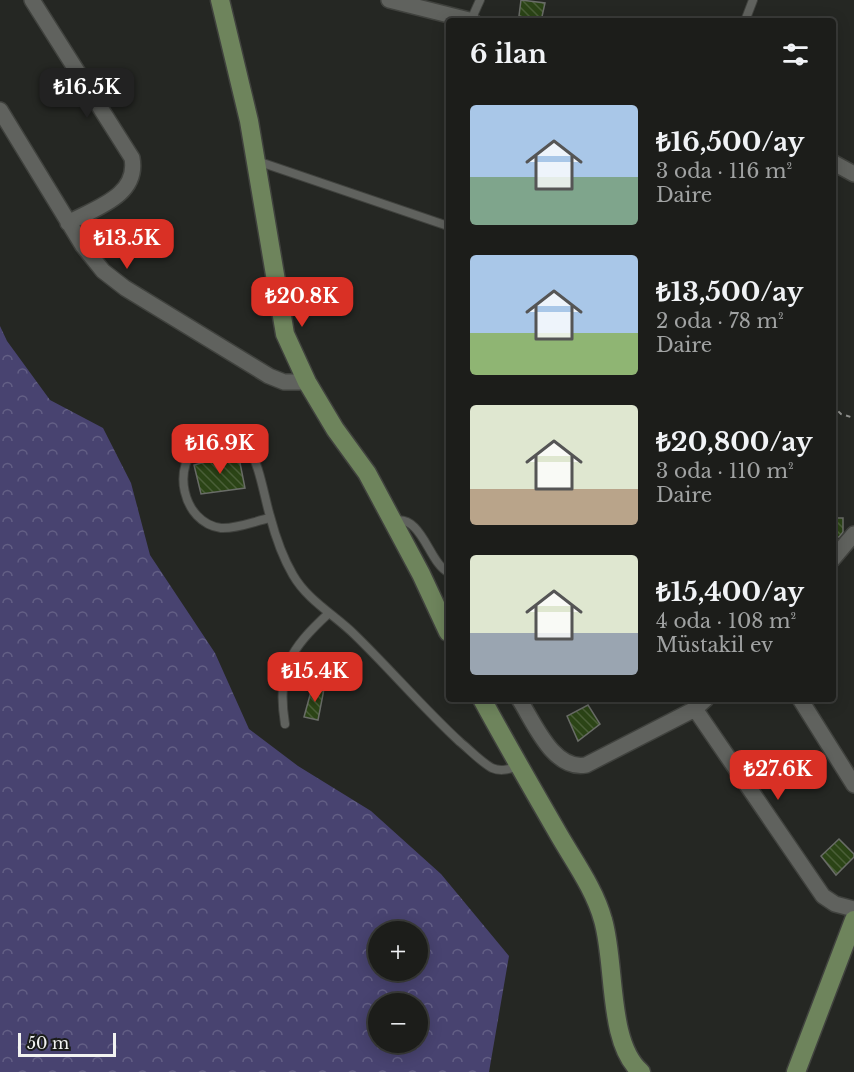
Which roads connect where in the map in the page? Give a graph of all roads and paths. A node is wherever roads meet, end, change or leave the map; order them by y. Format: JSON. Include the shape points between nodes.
{"nodes":[{"id":1,"x":32,"y":0,"type":"edge"},
{"id":2,"x":220,"y":0,"type":"edge"},
{"id":3,"x":389,"y":0,"type":"edge"},
{"id":4,"x":480,"y":0,"type":"edge"},
{"id":5,"x":753,"y":0,"type":"edge"},
{"id":6,"x":460,"y":18,"type":"edge"},
{"id":7,"x":473,"y":18,"type":"edge"},
{"id":8,"x":746,"y":18,"type":"edge"},
{"id":9,"x":0,"y":110,"type":"edge"},
{"id":10,"x":255,"y":160,"type":"junction"},
{"id":11,"x":836,"y":164,"type":"edge"},
{"id":12,"x":854,"y":174,"type":"edge"},
{"id":13,"x":68,"y":223,"type":"junction"},
{"id":14,"x":446,"y":225,"type":"edge"},
{"id":15,"x":307,"y":382,"type":"junction"},
{"id":16,"x":836,"y":409,"type":"edge"},
{"id":17,"x":854,"y":418,"type":"edge"},
{"id":18,"x":270,"y":518,"type":"junction"},
{"id":19,"x":393,"y":521,"type":"junction"},
{"id":20,"x":854,"y":534,"type":"edge"},
{"id":21,"x":836,"y":555,"type":"edge"},
{"id":22,"x":446,"y":571,"type":"edge"},
{"id":23,"x":330,"y":613,"type":"junction"},
{"id":24,"x":446,"y":627,"type":"edge"},
{"id":25,"x":484,"y":702,"type":"edge"},
{"id":26,"x":521,"y":702,"type":"edge"},
{"id":27,"x":697,"y":702,"type":"edge"},
{"id":28,"x":802,"y":702,"type":"edge"},
{"id":29,"x":285,"y":724,"type":"dead end"},
{"id":30,"x":518,"y":766,"type":"junction"},
{"id":31,"x":854,"y":785,"type":"edge"},
{"id":32,"x":854,"y":909,"type":"edge"},
{"id":33,"x":854,"y":920,"type":"edge"},
{"id":34,"x":640,"y":1072,"type":"edge"},
{"id":35,"x":796,"y":1072,"type":"edge"}],
"edges":[{"from":1,"to":13,"type":"street","via":[[132,158],[134,170],[124,191]]},
{"from":2,"to":10,"type":"street"},
{"from":3,"to":6,"type":"street"},
{"from":4,"to":7,"type":"lane"},
{"from":5,"to":8,"type":"lane"},
{"from":9,"to":13,"type":"street"},
{"from":10,"to":14,"type":"lane"},
{"from":10,"to":15,"type":"street","via":[[285,334]]},
{"from":11,"to":12,"type":"street"},
{"from":13,"to":15,"type":"street","via":[[92,259],[125,288],[269,376],[291,383]]},
{"from":15,"to":19,"type":"street","via":[[367,472]]},
{"from":16,"to":17,"type":"path"},
{"from":18,"to":18,"type":"lane","via":[[257,464],[241,438],[229,434],[201,442],[184,466],[183,484],[198,516],[222,528]]},
{"from":18,"to":23,"type":"lane","via":[[292,575]]},
{"from":19,"to":22,"type":"lane","via":[[403,520],[413,527],[438,566]]},
{"from":19,"to":24,"type":"street"},
{"from":20,"to":21,"type":"street"},
{"from":23,"to":29,"type":"lane","via":[[306,636],[284,673],[280,696]]},
{"from":23,"to":30,"type":"lane","via":[[418,703],[491,767],[503,770]]},
{"from":25,"to":30,"type":"street"},
{"from":26,"to":27,"type":"street","via":[[561,760],[576,766],[586,765]]},
{"from":27,"to":32,"type":"street","via":[[823,896]]},
{"from":28,"to":31,"type":"street"},
{"from":30,"to":34,"type":"street","via":[[602,916],[610,944],[617,1028],[632,1064]]},
{"from":33,"to":35,"type":"street"}]}
